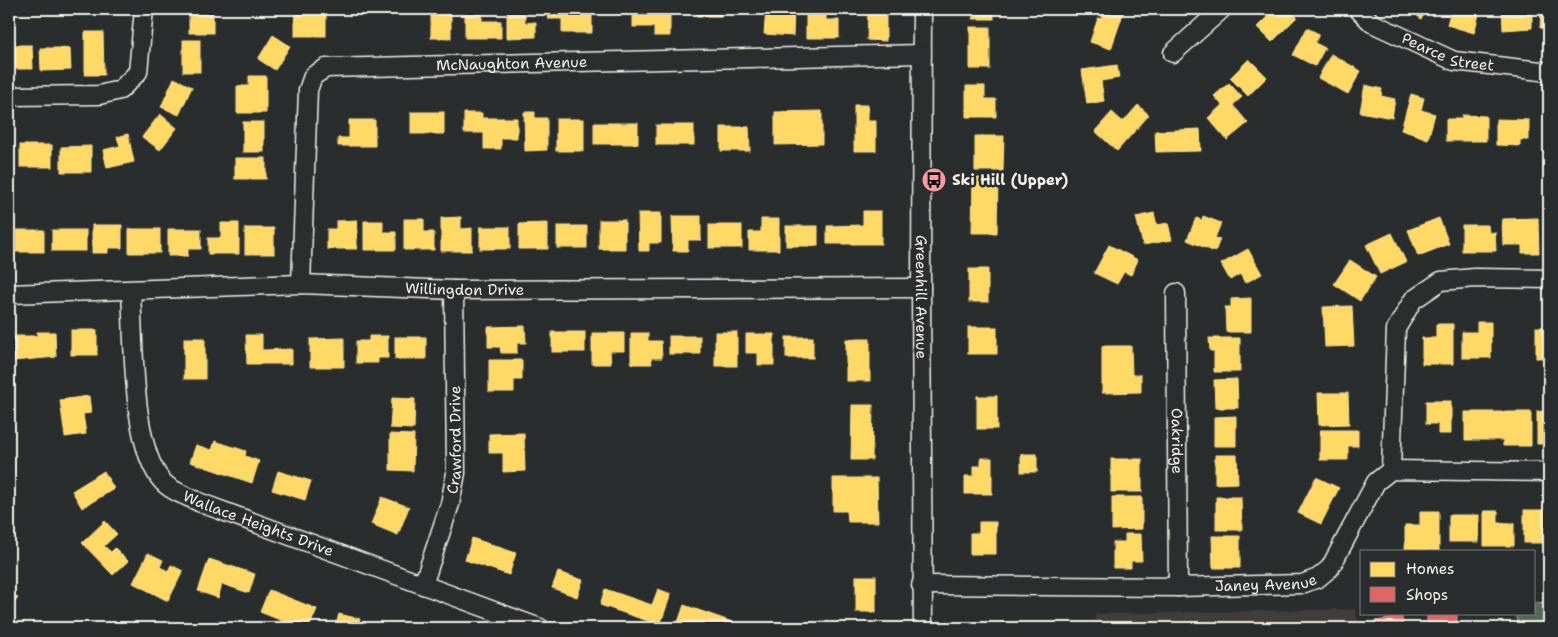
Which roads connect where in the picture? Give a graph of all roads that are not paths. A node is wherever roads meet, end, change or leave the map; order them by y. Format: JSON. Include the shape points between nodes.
{"nodes":[{"id":1,"x":144,"y":9,"type":"edge"},
{"id":2,"x":922,"y":9,"type":"edge"},
{"id":3,"x":1222,"y":9,"type":"edge"},
{"id":4,"x":1358,"y":9,"type":"edge"},
{"id":5,"x":1173,"y":53,"type":"dead end"},
{"id":6,"x":921,"y":54,"type":"junction"},
{"id":7,"x":1549,"y":72,"type":"edge"},
{"id":8,"x":9,"y":96,"type":"edge"},
{"id":9,"x":1549,"y":279,"type":"edge"},
{"id":10,"x":300,"y":284,"type":"junction"},
{"id":11,"x":920,"y":288,"type":"junction"},
{"id":12,"x":454,"y":290,"type":"junction"},
{"id":13,"x":131,"y":292,"type":"junction"},
{"id":14,"x":1176,"y":293,"type":"dead end"},
{"id":15,"x":9,"y":294,"type":"edge"},
{"id":16,"x":1391,"y":470,"type":"junction"},
{"id":17,"x":1549,"y":472,"type":"edge"},
{"id":18,"x":423,"y":585,"type":"junction"},
{"id":19,"x":921,"y":585,"type":"junction"},
{"id":20,"x":1178,"y":588,"type":"junction"},
{"id":21,"x":540,"y":628,"type":"edge"},
{"id":22,"x":923,"y":628,"type":"edge"}],
"edges":[{"from":1,"to":8,"type":"street","via":[[138,72],[120,90],[99,95]]},
{"from":2,"to":6,"type":"street","name":"Greenhill Avenue"},
{"from":3,"to":5,"type":"street"},
{"from":4,"to":7,"type":"street","name":"Pearce Street","via":[[1372,23],[1454,60]]},
{"from":6,"to":10,"type":"street","name":"McNaughton Avenue","via":[[326,68],[313,76],[308,90]]},
{"from":6,"to":11,"type":"street","name":"Greenhill Avenue"},
{"from":9,"to":16,"type":"street","via":[[1441,281],[1414,300],[1396,329]]},
{"from":10,"to":12,"type":"street","name":"Willingdon Drive"},
{"from":10,"to":13,"type":"street","name":"Willingdon Drive"},
{"from":11,"to":12,"type":"street","name":"Willingdon Drive"},
{"from":11,"to":19,"type":"street","name":"Greenhill Avenue"},
{"from":12,"to":18,"type":"street","name":"Crawford Drive","via":[[456,473],[450,504]]},
{"from":13,"to":15,"type":"street","name":"Willingdon Drive"},
{"from":13,"to":18,"type":"street","name":"Wallace Heights Drive","via":[[140,426],[153,468],[165,484],[200,503]]},
{"from":14,"to":20,"type":"street","name":"Oakridge"},
{"from":16,"to":17,"type":"street"},
{"from":16,"to":20,"type":"street","name":"Janey Avenue","via":[[1376,482],[1330,568],[1318,578],[1302,584]]},
{"from":18,"to":21,"type":"street","name":"Wallace Heights Drive"},
{"from":19,"to":20,"type":"street","name":"Janey Avenue"},
{"from":19,"to":22,"type":"street"}]}
